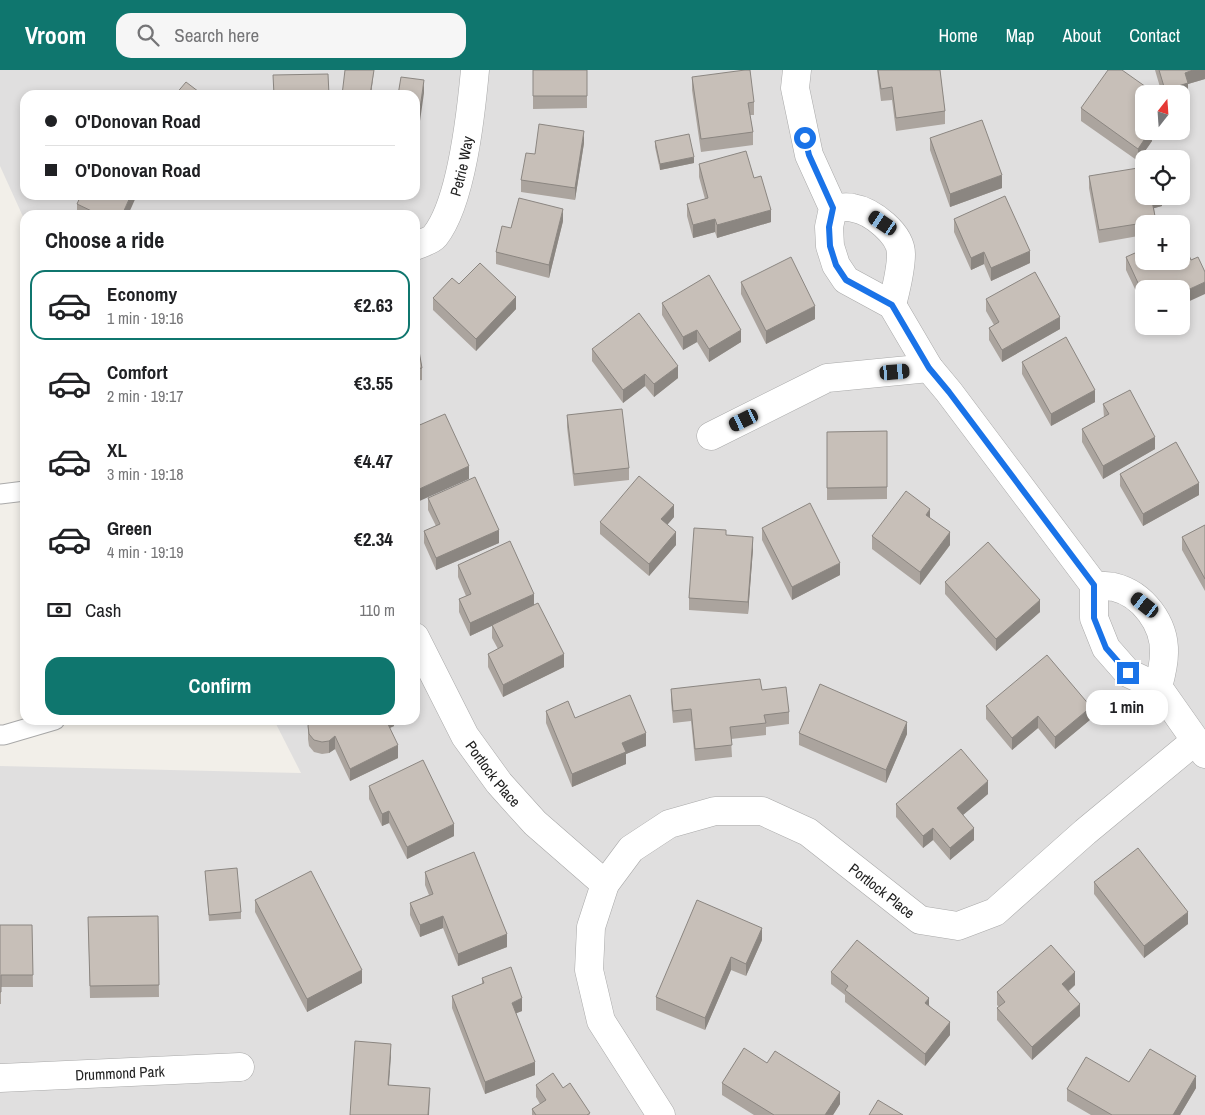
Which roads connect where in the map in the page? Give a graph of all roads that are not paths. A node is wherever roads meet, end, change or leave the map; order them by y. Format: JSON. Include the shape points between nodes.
{"nodes":[{"id":1,"x":475,"y":70,"type":"edge"},
{"id":2,"x":797,"y":70,"type":"edge"},
{"id":3,"x":833,"y":208,"type":"junction"},
{"id":4,"x":420,"y":244,"type":"edge"},
{"id":5,"x":892,"y":305,"type":"junction"},
{"id":6,"x":929,"y":368,"type":"junction"},
{"id":7,"x":711,"y":436,"type":"dead end"},
{"id":8,"x":20,"y":492,"type":"edge"},
{"id":9,"x":0,"y":494,"type":"edge"},
{"id":10,"x":1094,"y":585,"type":"junction"},
{"id":11,"x":420,"y":647,"type":"edge"},
{"id":12,"x":1158,"y":687,"type":"junction"},
{"id":13,"x":38,"y":725,"type":"edge"},
{"id":14,"x":0,"y":735,"type":"edge"},
{"id":15,"x":1200,"y":747,"type":"edge"},
{"id":16,"x":605,"y":884,"type":"junction"},
{"id":17,"x":240,"y":1067,"type":"dead end"},
{"id":18,"x":0,"y":1078,"type":"edge"},
{"id":19,"x":661,"y":1115,"type":"edge"}],
"edges":[{"from":1,"to":4,"type":"street","name":"Petrie Way","via":[[470,117],[453,202],[434,238]]},
{"from":2,"to":3,"type":"street","via":[[795,88],[809,155]]},
{"from":3,"to":5,"type":"street","via":[[830,246],[836,265],[846,280]]},
{"from":3,"to":5,"type":"street","via":[[852,207],[869,213],[894,236],[901,252]]},
{"from":5,"to":6,"type":"street"},
{"from":6,"to":7,"type":"street","via":[[827,378]]},
{"from":6,"to":10,"type":"street"},
{"from":8,"to":9,"type":"lane"},
{"from":10,"to":12,"type":"street","via":[[1094,618],[1106,648],[1128,673]]},
{"from":10,"to":12,"type":"street","via":[[1114,587],[1131,594],[1145,605],[1156,621],[1164,652]]},
{"from":11,"to":16,"type":"street","name":"Portlock Place","via":[[465,736],[499,783],[535,824]]},
{"from":12,"to":15,"type":"street"},
{"from":13,"to":14,"type":"lane"},
{"from":15,"to":16,"type":"street","name":"Portlock Place","via":[[1085,832],[995,912],[958,926],[920,920],[808,832],[762,811],[715,811],[670,824],[631,849]]},
{"from":16,"to":19,"type":"street","name":"Portlock Place","via":[[590,927],[589,970],[601,1021]]},
{"from":17,"to":18,"type":"street","name":"Drummond Park"}]}
